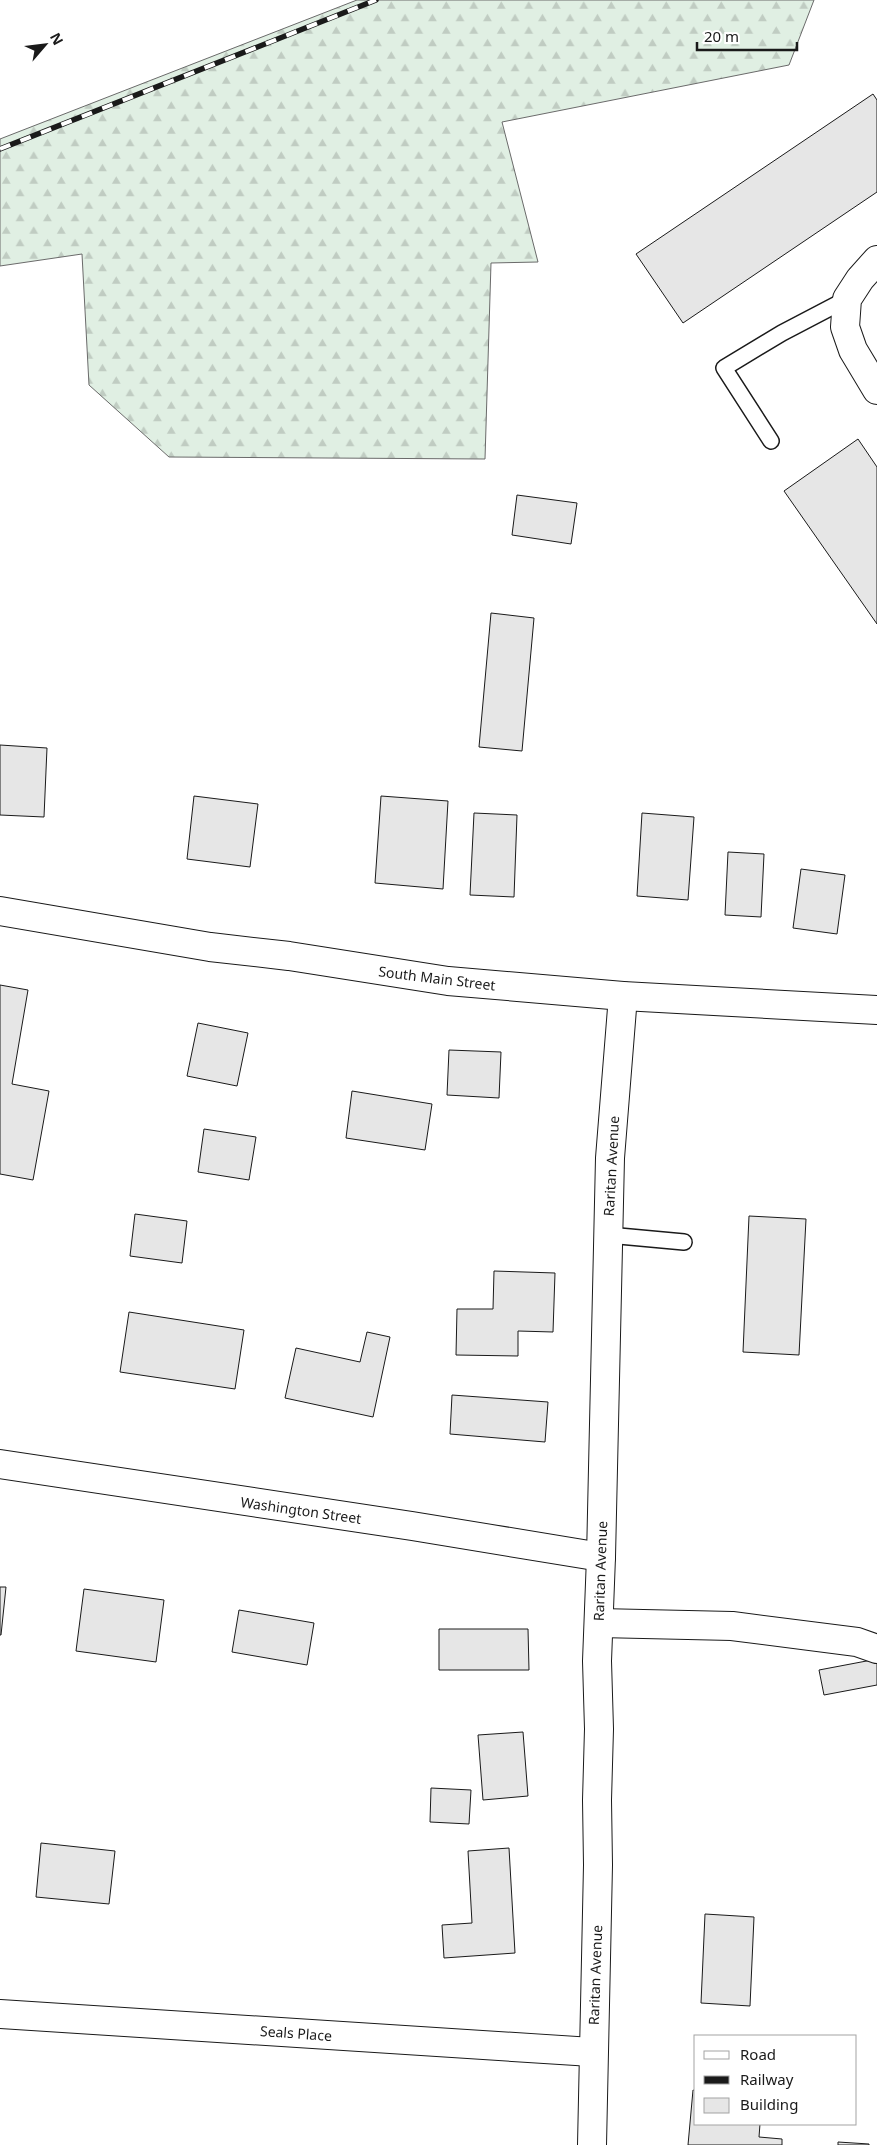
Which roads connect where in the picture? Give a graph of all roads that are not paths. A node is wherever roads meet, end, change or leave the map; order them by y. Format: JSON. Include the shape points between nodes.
{"nodes":[{"id":1,"x":877,"y":260,"type":"edge"},
{"id":2,"x":847,"y":299,"type":"junction"},
{"id":3,"x":877,"y":390,"type":"edge"},
{"id":4,"x":771,"y":440,"type":"dead end"},
{"id":5,"x":0,"y":911,"type":"edge"},
{"id":6,"x":623,"y":996,"type":"junction"},
{"id":7,"x":877,"y":1010,"type":"edge"},
{"id":8,"x":608,"y":1235,"type":"junction"},
{"id":9,"x":684,"y":1242,"type":"dead end"},
{"id":10,"x":0,"y":1464,"type":"edge"},
{"id":11,"x":601,"y":1557,"type":"junction"},
{"id":12,"x":599,"y":1623,"type":"junction"},
{"id":13,"x":877,"y":1649,"type":"edge"},
{"id":14,"x":0,"y":2014,"type":"edge"},
{"id":15,"x":592,"y":2052,"type":"junction"},
{"id":16,"x":592,"y":2145,"type":"edge"}],
"edges":[{"from":1,"to":2,"type":"street"},
{"from":2,"to":3,"type":"street","via":[[845,327],[852,350]]},
{"from":2,"to":4,"type":"lane","via":[[724,368]]},
{"from":5,"to":6,"type":"street","name":"South Main Street","via":[[366,970],[448,981]]},
{"from":6,"to":7,"type":"street","name":"South Main Street"},
{"from":6,"to":8,"type":"street","name":"Raritan Avenue","via":[[610,1158]]},
{"from":8,"to":9,"type":"lane"},
{"from":8,"to":11,"type":"street","name":"Raritan Avenue"},
{"from":10,"to":11,"type":"street","name":"Washington Street"},
{"from":11,"to":12,"type":"street","name":"Raritan Avenue"},
{"from":12,"to":13,"type":"street","via":[[732,1626],[857,1642]]},
{"from":12,"to":15,"type":"street","name":"Raritan Avenue","via":[[598,1874]]},
{"from":14,"to":15,"type":"street","name":"Seals Place"},
{"from":15,"to":16,"type":"street","name":"Raritan Avenue"}]}
